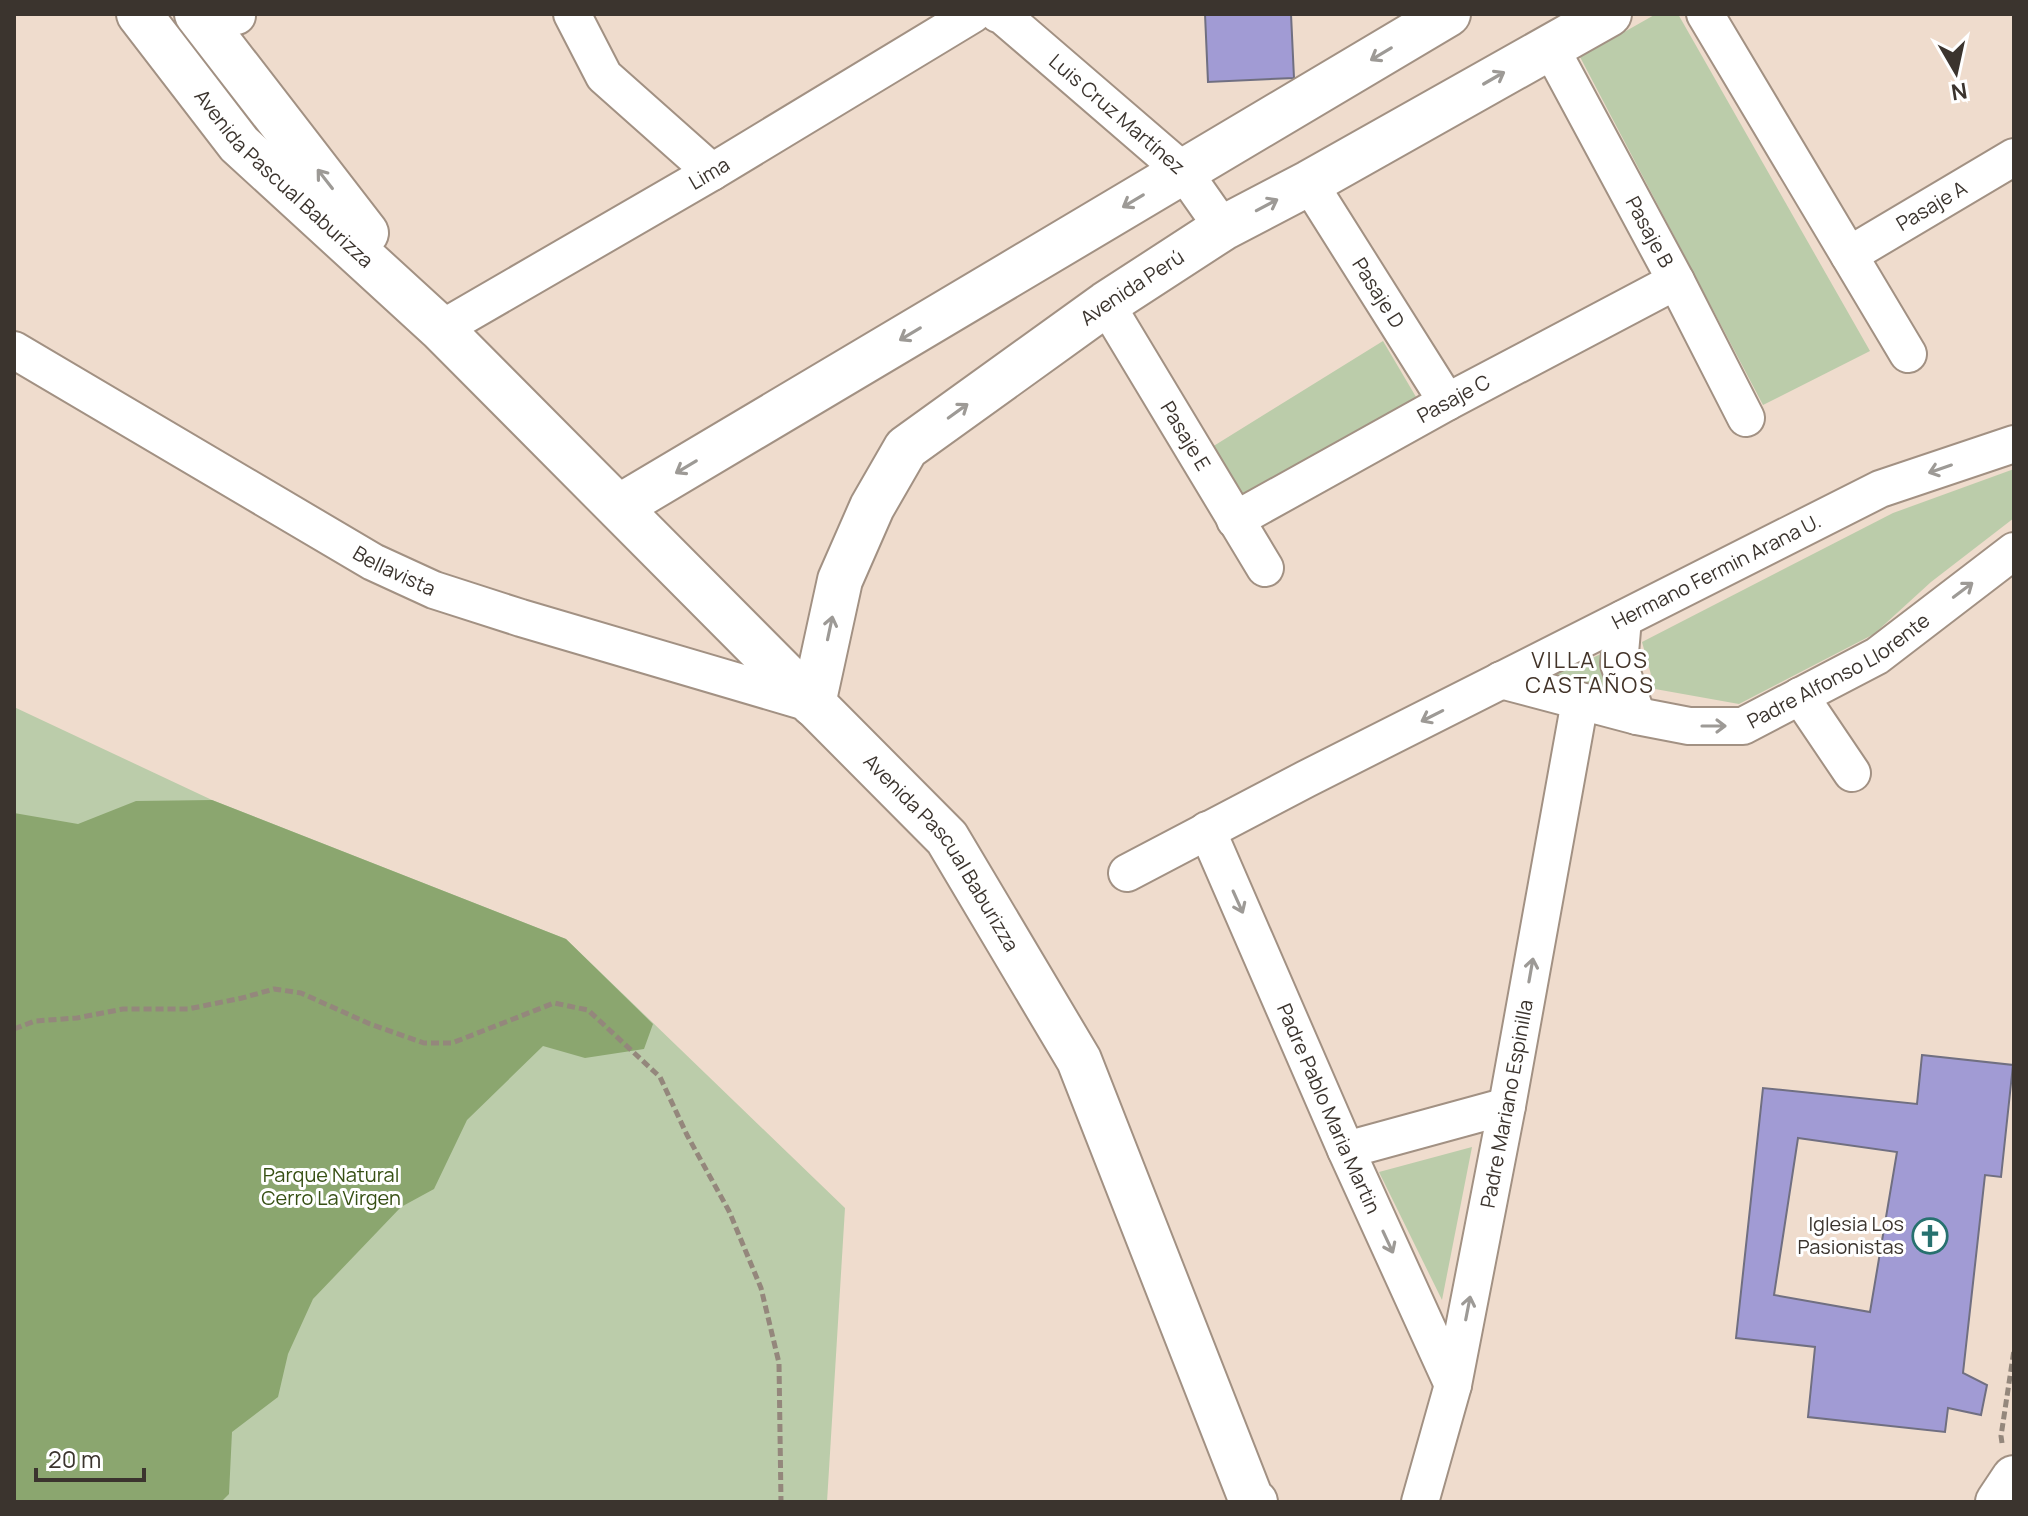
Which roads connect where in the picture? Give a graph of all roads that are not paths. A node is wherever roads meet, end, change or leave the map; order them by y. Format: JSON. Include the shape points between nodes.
{"nodes":[{"id":1,"x":139,"y":14,"type":"edge"},
{"id":2,"x":572,"y":14,"type":"edge"},
{"id":3,"x":973,"y":14,"type":"edge"},
{"id":4,"x":1001,"y":14,"type":"edge"},
{"id":5,"x":1448,"y":14,"type":"edge"},
{"id":6,"x":1609,"y":14,"type":"edge"},
{"id":7,"x":1705,"y":14,"type":"edge"},
{"id":8,"x":224,"y":15,"type":"edge"},
{"id":9,"x":1550,"y":47,"type":"junction"},
{"id":10,"x":2014,"y":157,"type":"edge"},
{"id":11,"x":1183,"y":171,"type":"junction"},
{"id":12,"x":712,"y":172,"type":"junction"},
{"id":13,"x":1309,"y":183,"type":"junction"},
{"id":14,"x":1223,"y":228,"type":"junction"},
{"id":15,"x":1849,"y":255,"type":"junction"},
{"id":16,"x":1676,"y":281,"type":"junction"},
{"id":17,"x":1106,"y":304,"type":"junction"},
{"id":18,"x":441,"y":329,"type":"junction"},
{"id":19,"x":14,"y":350,"type":"edge"},
{"id":20,"x":1908,"y":354,"type":"dead end"},
{"id":21,"x":1447,"y":402,"type":"junction"},
{"id":22,"x":1746,"y":418,"type":"dead end"},
{"id":23,"x":2014,"y":444,"type":"edge"},
{"id":24,"x":619,"y":507,"type":"junction"},
{"id":25,"x":1235,"y":520,"type":"junction"},
{"id":26,"x":2014,"y":551,"type":"edge"},
{"id":27,"x":1265,"y":568,"type":"dead end"},
{"id":28,"x":1623,"y":619,"type":"junction"},
{"id":29,"x":1501,"y":680,"type":"junction"},
{"id":30,"x":1800,"y":696,"type":"junction"},
{"id":31,"x":1580,"y":701,"type":"junction"},
{"id":32,"x":813,"y":704,"type":"junction"},
{"id":33,"x":1637,"y":716,"type":"junction"},
{"id":34,"x":1852,"y":773,"type":"dead end"},
{"id":35,"x":1207,"y":830,"type":"junction"},
{"id":36,"x":1127,"y":873,"type":"dead end"},
{"id":37,"x":1507,"y":1106,"type":"junction"},
{"id":38,"x":1346,"y":1150,"type":"junction"},
{"id":39,"x":1453,"y":1385,"type":"junction"},
{"id":40,"x":1255,"y":1502,"type":"edge"},
{"id":41,"x":1420,"y":1502,"type":"edge"}],
"edges":[{"from":1,"to":18,"type":"main road","name":"Avenida Pascual Baburizza","via":[[239,144]]},
{"from":2,"to":12,"type":"street","via":[[604,76]]},
{"from":3,"to":12,"type":"street","name":"Lima"},
{"from":4,"to":11,"type":"street","name":"Luis Cruz Martínez"},
{"from":5,"to":11,"type":"main road","one_way":true},
{"from":6,"to":9,"type":"main road","name":"Avenida Perú"},
{"from":7,"to":15,"type":"street"},
{"from":18,"to":8,"type":"main road","name":"Avenida Pascual Baburizza","one_way":true},
{"from":13,"to":9,"type":"main road","name":"Avenida Perú","one_way":true},
{"from":9,"to":16,"type":"street","name":"Pasaje B"},
{"from":10,"to":15,"type":"street","name":"Pasaje A"},
{"from":11,"to":14,"type":"street","name":"Luis Cruz Martínez"},
{"from":11,"to":24,"type":"main road","one_way":true},
{"from":12,"to":18,"type":"street","name":"Lima"},
{"from":14,"to":13,"type":"main road","name":"Avenida Perú","one_way":true},
{"from":13,"to":21,"type":"street","name":"Pasaje D"},
{"from":14,"to":17,"type":"main road","name":"Avenida Perú"},
{"from":15,"to":20,"type":"street"},
{"from":16,"to":21,"type":"street","name":"Pasaje C"},
{"from":16,"to":22,"type":"street","name":"Pasaje B"},
{"from":17,"to":25,"type":"street","name":"Pasaje E"},
{"from":32,"to":17,"type":"main road","name":"Avenida Perú","one_way":true,"via":[[840,580],[872,507],[906,448]]},
{"from":18,"to":24,"type":"main road","name":"Avenida Pascual Baburizza"},
{"from":19,"to":32,"type":"street","name":"Bellavista","via":[[373,562],[434,590]]},
{"from":21,"to":25,"type":"street","name":"Pasaje C"},
{"from":23,"to":28,"type":"street","name":"Hermano Fermin Arana U.","one_way":true,"via":[[1880,489]]},
{"from":24,"to":32,"type":"main road","name":"Avenida Pascual Baburizza"},
{"from":25,"to":27,"type":"street","name":"Pasaje E"},
{"from":30,"to":26,"type":"street","name":"Padre Alfonso Llorente","one_way":true,"via":[[1877,656]]},
{"from":28,"to":29,"type":"street","name":"Hermano Fermin Arana U."},
{"from":28,"to":33,"type":"street","via":[[1619,664]]},
{"from":29,"to":31,"type":"street","name":"Padre Alfonso Llorente"},
{"from":29,"to":35,"type":"street","name":"Hermano Fermin Arana U.","one_way":true},
{"from":33,"to":30,"type":"street","name":"Padre Alfonso Llorente","one_way":true,"via":[[1689,726],[1743,726]]},
{"from":30,"to":34,"type":"street"},
{"from":31,"to":33,"type":"street","name":"Padre Alfonso Llorente"},
{"from":37,"to":31,"type":"street","name":"Padre Mariano Espinilla","one_way":true},
{"from":32,"to":40,"type":"main road","name":"Avenida Pascual Baburizza","via":[[947,838],[1079,1060]]},
{"from":35,"to":36,"type":"street","name":"Hermano Fermin Arana U."},
{"from":35,"to":38,"type":"street","name":"Padre Pablo Maria Martin","one_way":true},
{"from":37,"to":38,"type":"street"},
{"from":39,"to":37,"type":"street","name":"Padre Mariano Espinilla","one_way":true},
{"from":38,"to":39,"type":"street","name":"Padre Pablo Maria Martin","one_way":true},
{"from":39,"to":41,"type":"street","name":"Padre Mariano Espinilla"}]}
